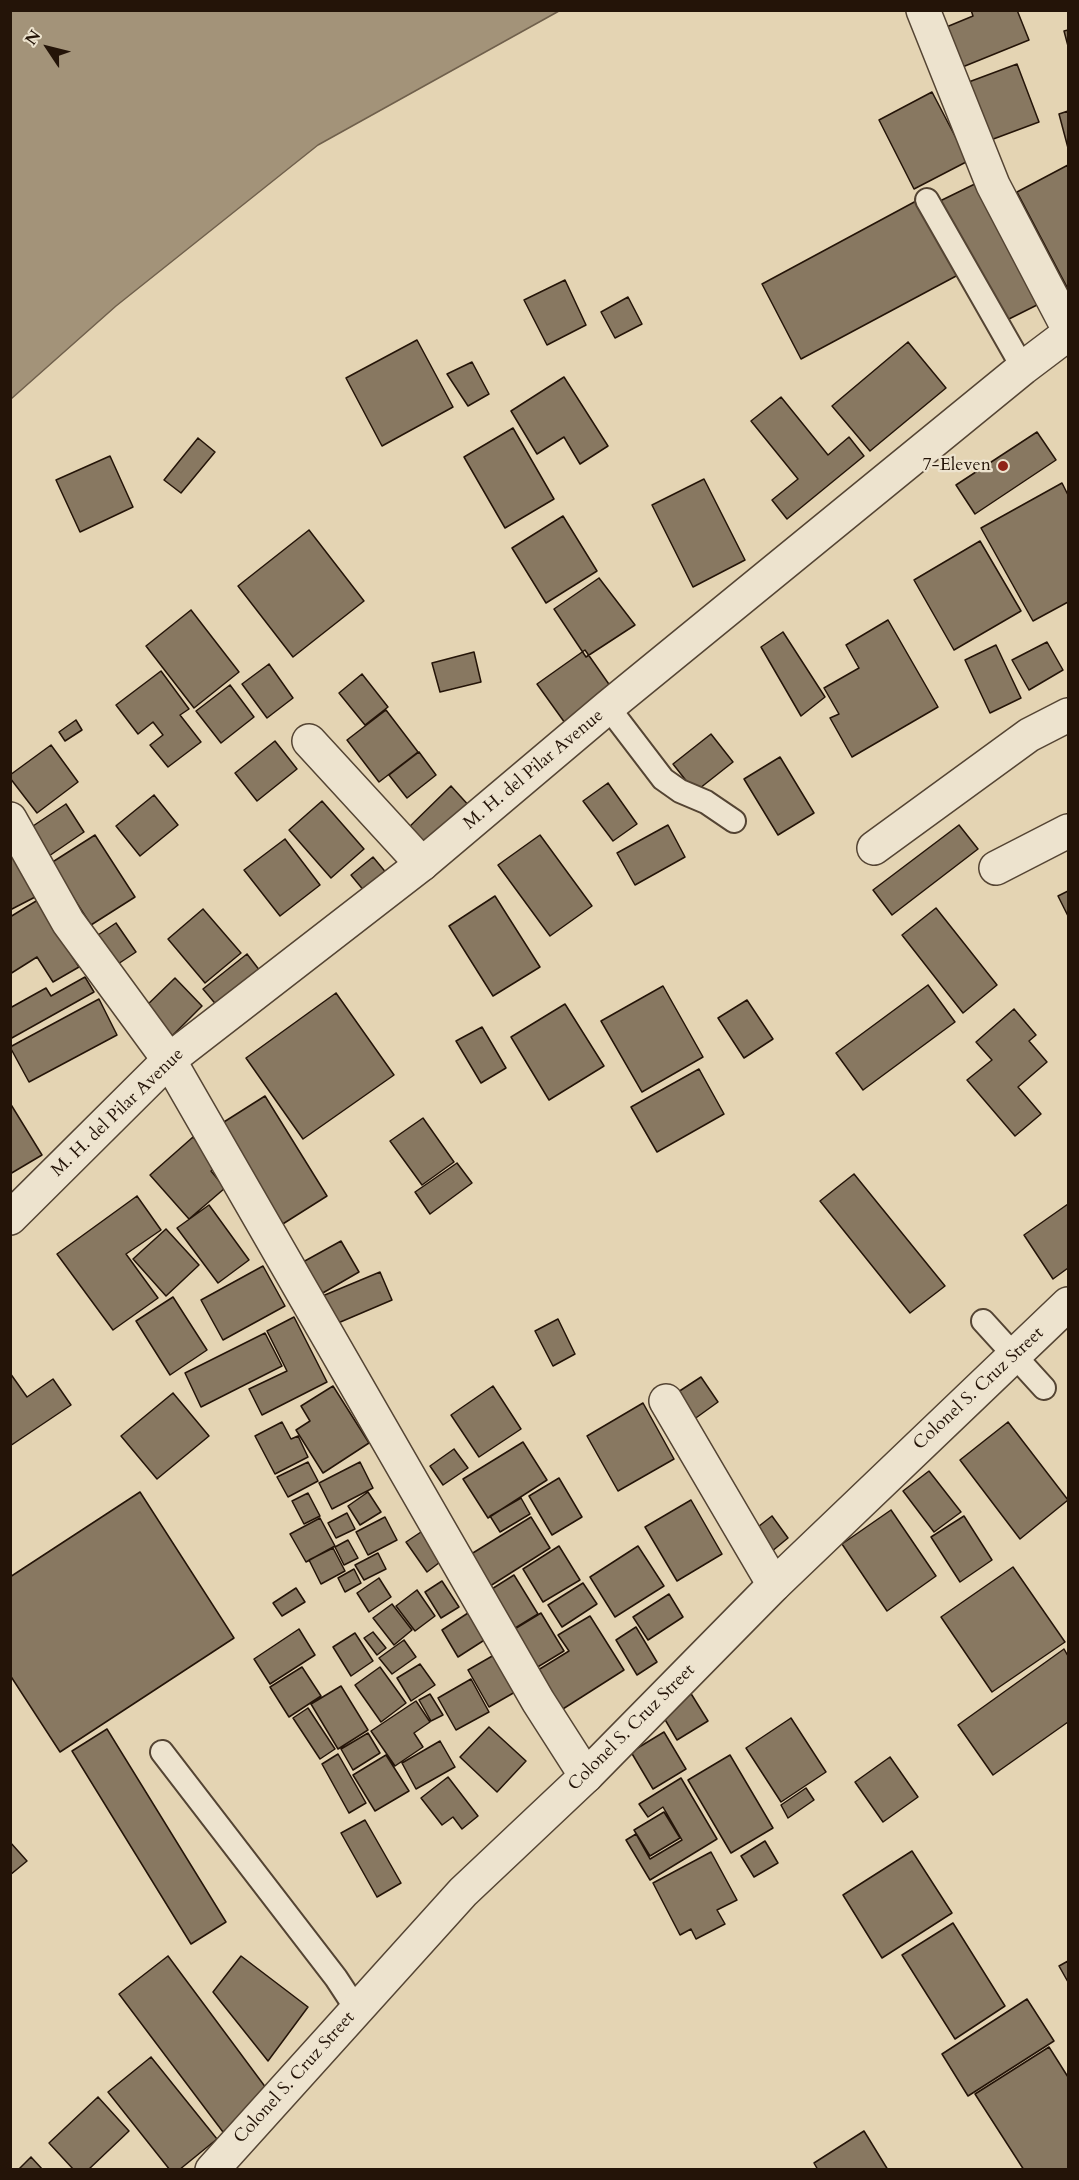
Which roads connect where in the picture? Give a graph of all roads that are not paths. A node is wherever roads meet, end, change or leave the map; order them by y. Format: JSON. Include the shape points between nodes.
{"nodes":[{"id":1,"x":923,"y":10,"type":"edge"},
{"id":2,"x":927,"y":200,"type":"dead end"},
{"id":3,"x":1068,"y":328,"type":"edge"},
{"id":4,"x":1068,"y":333,"type":"edge"},
{"id":5,"x":1023,"y":368,"type":"junction"},
{"id":6,"x":608,"y":707,"type":"junction"},
{"id":7,"x":1068,"y":715,"type":"edge"},
{"id":8,"x":309,"y":741,"type":"dead end"},
{"id":9,"x":10,"y":819,"type":"edge"},
{"id":10,"x":734,"y":821,"type":"dead end"},
{"id":11,"x":1068,"y":831,"type":"edge"},
{"id":12,"x":874,"y":848,"type":"dead end"},
{"id":13,"x":422,"y":864,"type":"junction"},
{"id":14,"x":996,"y":868,"type":"dead end"},
{"id":15,"x":169,"y":1060,"type":"junction"},
{"id":16,"x":10,"y":1218,"type":"edge"},
{"id":17,"x":1068,"y":1304,"type":"edge"},
{"id":18,"x":982,"y":1321,"type":"dead end"},
{"id":19,"x":1014,"y":1354,"type":"junction"},
{"id":20,"x":1044,"y":1388,"type":"dead end"},
{"id":21,"x":666,"y":1401,"type":"dead end"},
{"id":22,"x":774,"y":1585,"type":"junction"},
{"id":23,"x":162,"y":1752,"type":"dead end"},
{"id":24,"x":586,"y":1776,"type":"junction"},
{"id":25,"x":357,"y":2010,"type":"junction"},
{"id":26,"x":212,"y":2169,"type":"edge"}],
"edges":[{"from":1,"to":3,"type":"street","via":[[993,185]]},
{"from":2,"to":5,"type":"lane"},
{"from":4,"to":5,"type":"street","name":"M. H. del Pilar Avenue"},
{"from":5,"to":6,"type":"street","name":"M. H. del Pilar Avenue"},
{"from":6,"to":10,"type":"lane","via":[[663,779]]},
{"from":6,"to":13,"type":"street","name":"M. H. del Pilar Avenue"},
{"from":7,"to":12,"type":"street","via":[[1029,735]]},
{"from":8,"to":13,"type":"street"},
{"from":9,"to":15,"type":"street","via":[[68,922]]},
{"from":11,"to":14,"type":"street"},
{"from":13,"to":15,"type":"street","name":"M. H. del Pilar Avenue"},
{"from":15,"to":16,"type":"street","name":"M. H. del Pilar Avenue"},
{"from":15,"to":24,"type":"street","via":[[538,1701]]},
{"from":17,"to":19,"type":"street","name":"Colonel S. Cruz Street"},
{"from":18,"to":19,"type":"lane"},
{"from":19,"to":20,"type":"lane"},
{"from":19,"to":22,"type":"street","name":"Colonel S. Cruz Street"},
{"from":21,"to":22,"type":"street"},
{"from":22,"to":24,"type":"street","name":"Colonel S. Cruz Street"},
{"from":23,"to":25,"type":"lane"},
{"from":24,"to":25,"type":"street","name":"Colonel S. Cruz Street","via":[[463,1892]]},
{"from":25,"to":26,"type":"street","name":"Colonel S. Cruz Street"}]}
